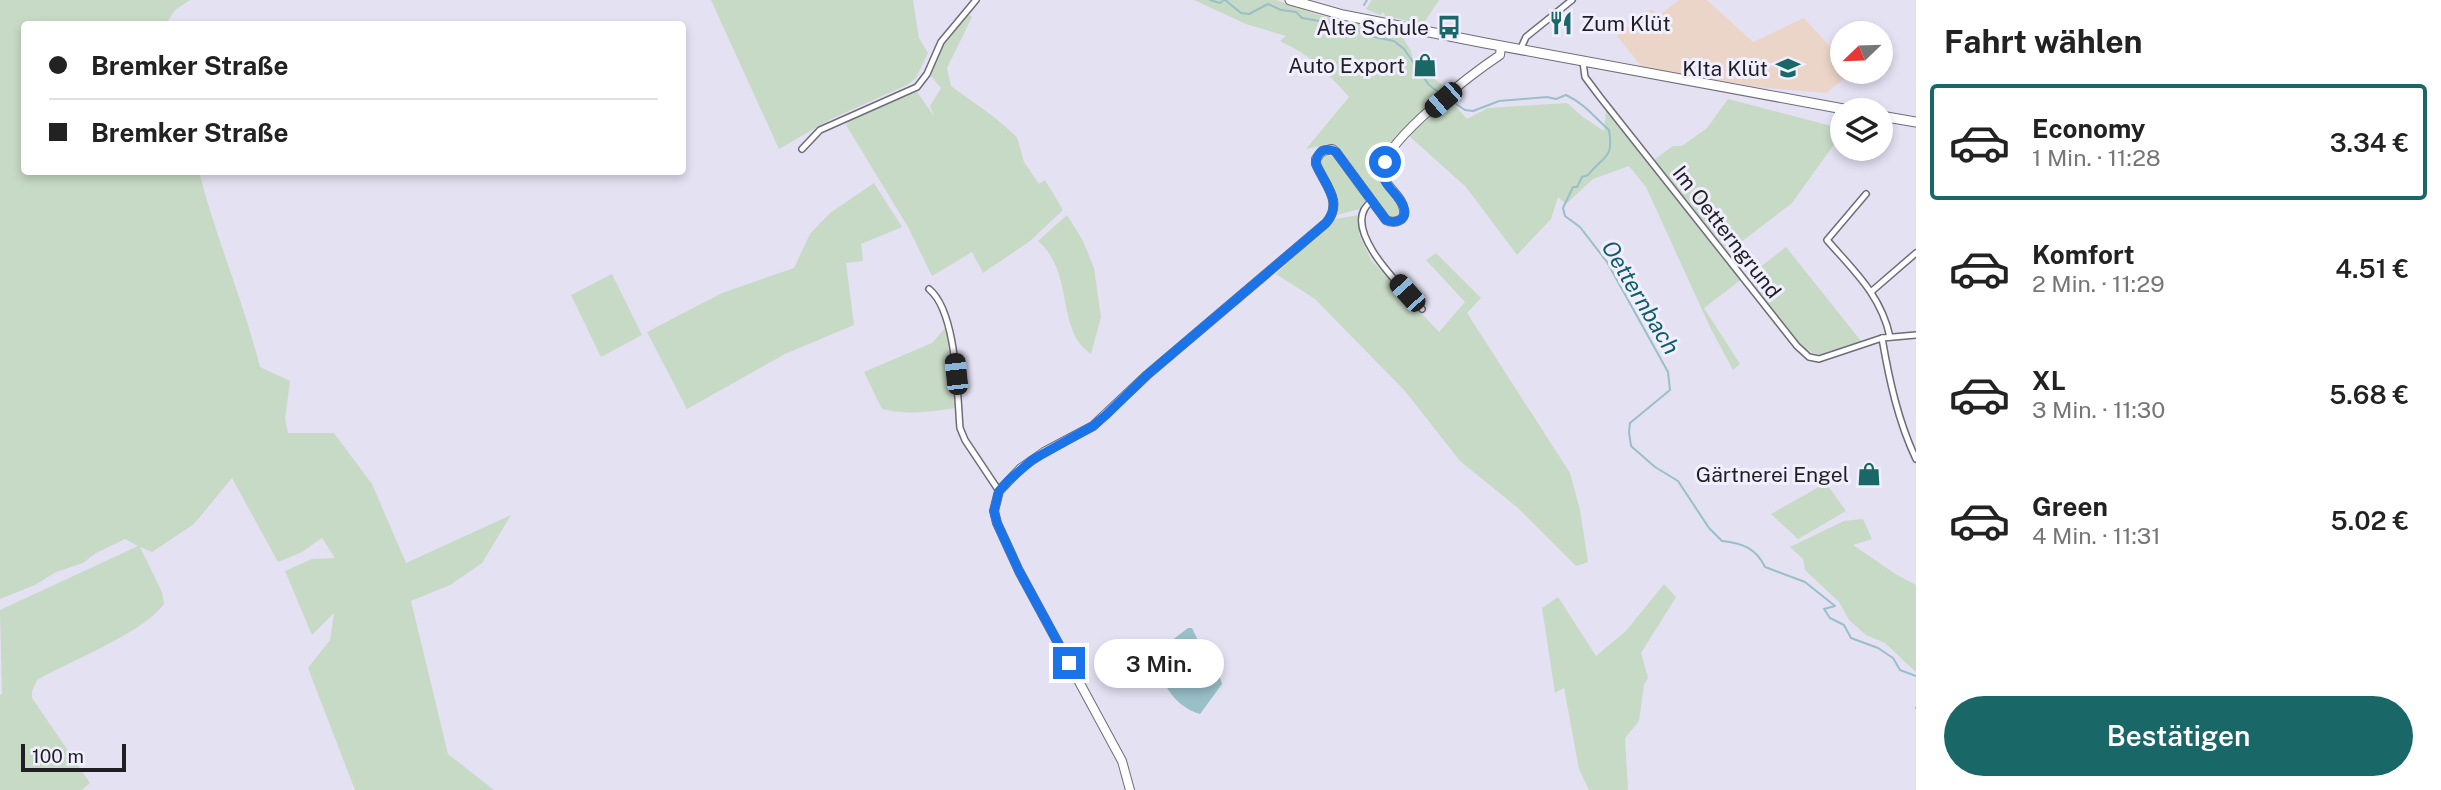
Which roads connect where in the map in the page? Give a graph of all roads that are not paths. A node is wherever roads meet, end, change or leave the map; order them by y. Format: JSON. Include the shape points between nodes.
{"nodes":[{"id":1,"x":976,"y":0,"type":"edge"},
{"id":2,"x":1571,"y":0,"type":"edge"},
{"id":3,"x":1295,"y":1,"type":"edge"},
{"id":4,"x":1501,"y":46,"type":"junction"},
{"id":5,"x":1520,"y":50,"type":"junction"},
{"id":6,"x":1583,"y":62,"type":"junction"},
{"id":7,"x":1830,"y":107,"type":"edge"},
{"id":8,"x":1893,"y":118,"type":"edge"},
{"id":9,"x":1916,"y":122,"type":"edge"},
{"id":10,"x":802,"y":149,"type":"dead end"},
{"id":11,"x":1866,"y":194,"type":"dead end"},
{"id":12,"x":1372,"y":200,"type":"junction"},
{"id":13,"x":1916,"y":254,"type":"edge"},
{"id":14,"x":929,"y":289,"type":"dead end"},
{"id":15,"x":1872,"y":291,"type":"junction"},
{"id":16,"x":1422,"y":309,"type":"dead end"},
{"id":17,"x":1916,"y":335,"type":"edge"},
{"id":18,"x":1891,"y":337,"type":"junction"},
{"id":19,"x":1882,"y":338,"type":"junction"},
{"id":20,"x":1916,"y":458,"type":"edge"},
{"id":21,"x":999,"y":491,"type":"junction"},
{"id":22,"x":1130,"y":790,"type":"edge"}],
"edges":[{"from":1,"to":10,"type":"street","via":[[940,42],[917,86],[820,130]]},
{"from":2,"to":5,"type":"street","via":[[1526,37]]},
{"from":3,"to":4,"type":"main road"},
{"from":4,"to":5,"type":"main road"},
{"from":4,"to":12,"type":"street","via":[[1500,55],[1443,100],[1398,142],[1385,162],[1384,177],[1404,208],[1402,218],[1388,221]]},
{"from":5,"to":6,"type":"main road"},
{"from":6,"to":7,"type":"main road"},
{"from":6,"to":19,"type":"street","name":"Im Oetterngrund","via":[[1585,77],[1600,97],[1797,346],[1819,359]]},
{"from":8,"to":9,"type":"main road"},
{"from":11,"to":15,"type":"street","via":[[1827,240]]},
{"from":12,"to":16,"type":"street","via":[[1362,213],[1371,250]]},
{"from":12,"to":21,"type":"street","via":[[1336,152],[1322,151],[1316,164],[1334,197],[1332,217],[1093,426],[1044,452]]},
{"from":13,"to":15,"type":"street"},
{"from":14,"to":21,"type":"street","via":[[939,302],[953,347],[960,428]]},
{"from":15,"to":18,"type":"street"},
{"from":17,"to":18,"type":"street","name":"Im Oetterngrund"},
{"from":18,"to":19,"type":"street","name":"Im Oetterngrund"},
{"from":19,"to":20,"type":"street","via":[[1908,443]]},
{"from":21,"to":22,"type":"street","via":[[994,511],[997,523],[1122,761]]}]}
